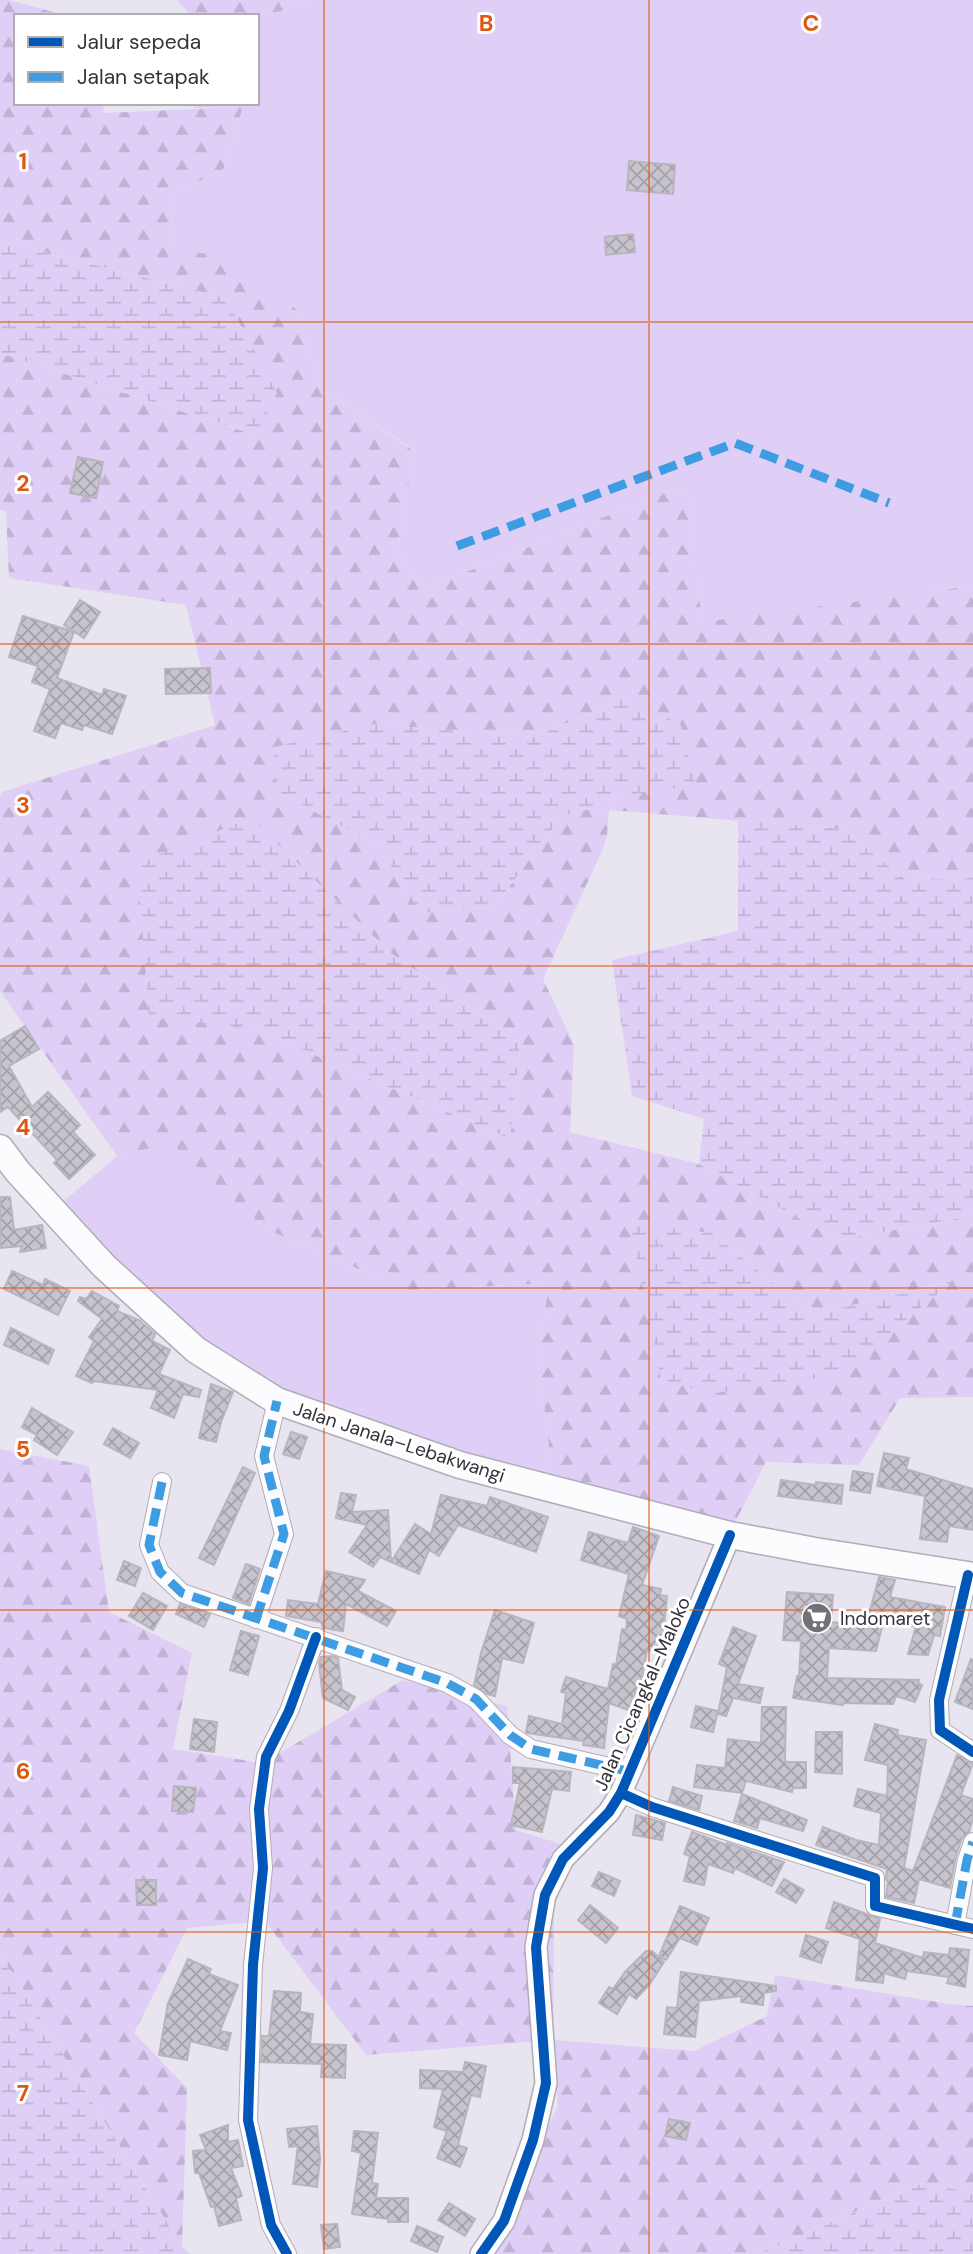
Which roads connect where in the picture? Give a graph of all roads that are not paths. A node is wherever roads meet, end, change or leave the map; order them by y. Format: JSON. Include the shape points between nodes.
{"nodes":[{"id":1,"x":0,"y":1148,"type":"edge"},
{"id":2,"x":9,"y":1175,"type":"edge"},
{"id":3,"x":277,"y":1401,"type":"junction"},
{"id":4,"x":162,"y":1482,"type":"dead end"},
{"id":5,"x":730,"y":1535,"type":"junction"},
{"id":6,"x":971,"y":1575,"type":"edge"},
{"id":7,"x":256,"y":1619,"type":"junction"},
{"id":8,"x":316,"y":1637,"type":"junction"},
{"id":9,"x":973,"y":1752,"type":"edge"},
{"id":10,"x":631,"y":1772,"type":"junction"},
{"id":11,"x":621,"y":1793,"type":"junction"},
{"id":12,"x":973,"y":1842,"type":"edge"},
{"id":13,"x":955,"y":1925,"type":"junction"},
{"id":14,"x":973,"y":1929,"type":"edge"},
{"id":15,"x":287,"y":2254,"type":"edge"},
{"id":16,"x":481,"y":2254,"type":"edge"}],
"edges":[{"from":1,"to":2,"type":"main road","name":"Jalan Janala–Lebakwangi"},
{"from":2,"to":3,"type":"main road","name":"Jalan Janala–Lebakwangi","via":[[195,1350]]},
{"from":3,"to":5,"type":"main road","name":"Jalan Janala–Lebakwangi","via":[[460,1465]]},
{"from":3,"to":7,"type":"street","via":[[264,1456],[284,1534]]},
{"from":4,"to":7,"type":"street","via":[[149,1545],[160,1572],[182,1593]]},
{"from":5,"to":6,"type":"main road","name":"Jalan Janala–Lebakwangi"},
{"from":5,"to":10,"type":"street","name":"Jalan Cicangkal–Maloko"},
{"from":6,"to":9,"type":"street","via":[[939,1700],[940,1730]]},
{"from":7,"to":8,"type":"street"},
{"from":8,"to":10,"type":"street","via":[[447,1683],[477,1699],[510,1735],[531,1749]]},
{"from":8,"to":15,"type":"street","via":[[289,1711],[266,1757],[259,1809],[263,1868],[253,1965],[248,2120],[271,2225]]},
{"from":10,"to":11,"type":"street","name":"Jalan Cicangkal–Maloko"},
{"from":11,"to":13,"type":"street","via":[[875,1878],[874,1906]]},
{"from":11,"to":16,"type":"street","name":"Jalan Cicangkal–Maloko","via":[[609,1812],[563,1859],[545,1895],[536,1947],[546,2083],[534,2140],[508,2210]]},
{"from":12,"to":13,"type":"street"},
{"from":13,"to":14,"type":"street"}]}
